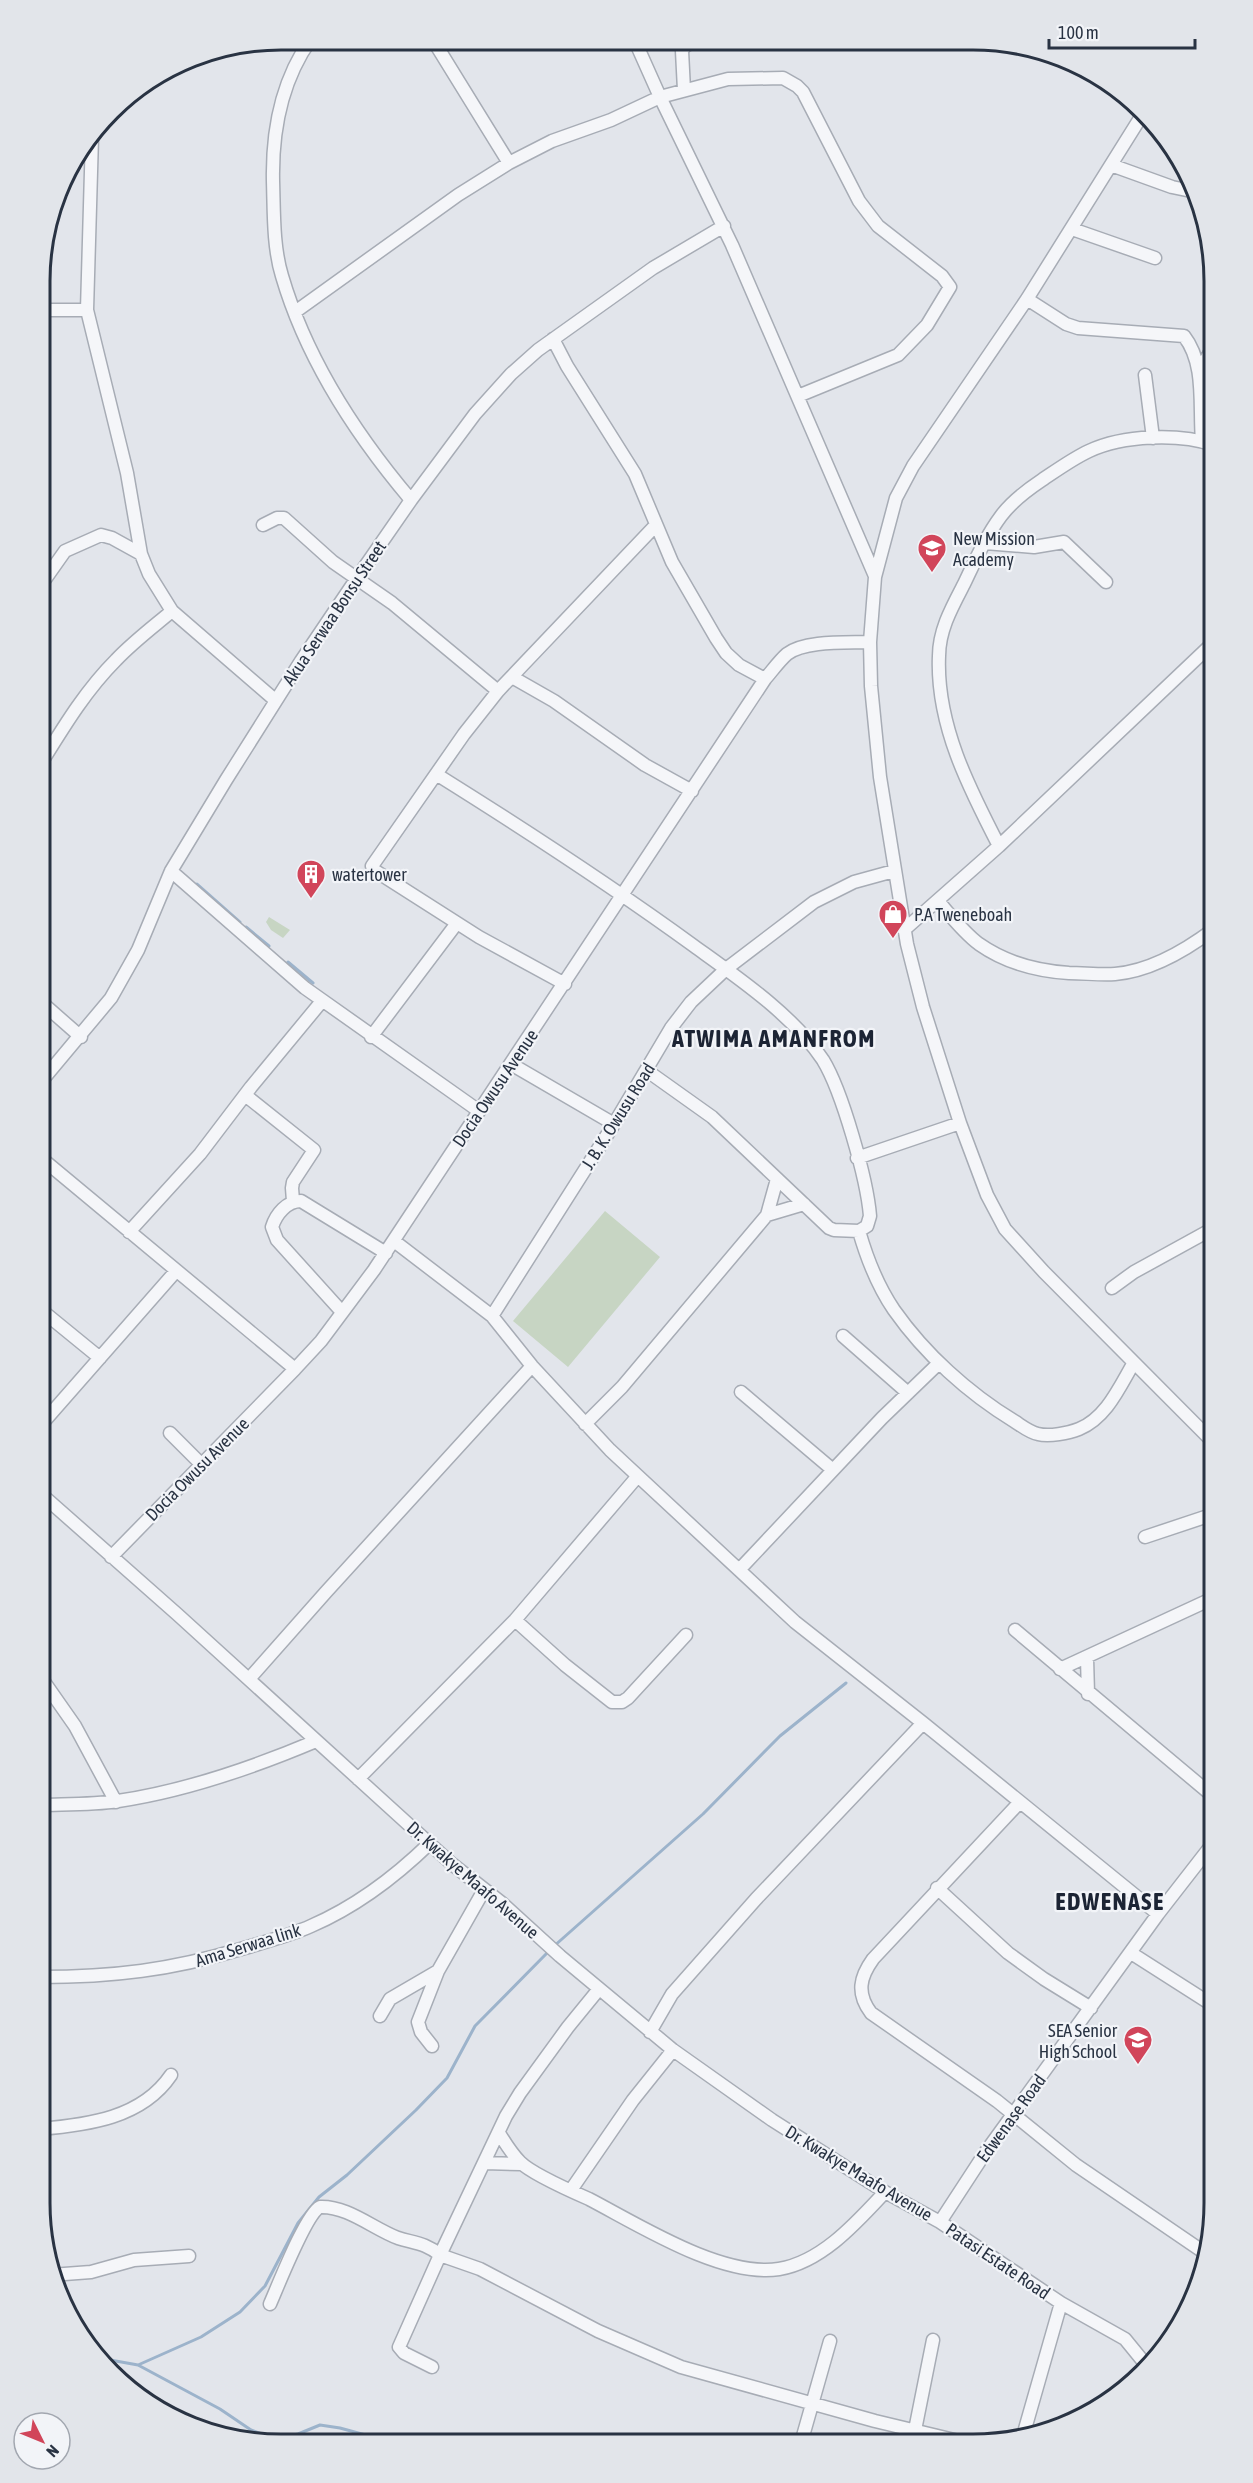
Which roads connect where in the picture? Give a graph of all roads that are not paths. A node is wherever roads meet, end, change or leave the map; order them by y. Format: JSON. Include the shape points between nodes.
{"nodes":[{"id":1,"x":306,"y":49,"type":"edge"},
{"id":2,"x":439,"y":49,"type":"edge"},
{"id":3,"x":639,"y":49,"type":"edge"},
{"id":4,"x":683,"y":49,"type":"edge"},
{"id":5,"x":684,"y":90,"type":"junction"},
{"id":6,"x":660,"y":97,"type":"junction"},
{"id":7,"x":1139,"y":120,"type":"edge"},
{"id":8,"x":92,"y":147,"type":"edge"},
{"id":9,"x":509,"y":163,"type":"junction"},
{"id":10,"x":1111,"y":165,"type":"junction"},
{"id":11,"x":1185,"y":190,"type":"edge"},
{"id":12,"x":724,"y":226,"type":"junction"},
{"id":13,"x":1072,"y":229,"type":"junction"},
{"id":14,"x":1155,"y":258,"type":"dead end"},
{"id":15,"x":1027,"y":299,"type":"junction"},
{"id":16,"x":50,"y":310,"type":"edge"},
{"id":17,"x":87,"y":310,"type":"junction"},
{"id":18,"x":295,"y":312,"type":"junction"},
{"id":19,"x":553,"y":339,"type":"junction"},
{"id":20,"x":1204,"y":362,"type":"edge"},
{"id":21,"x":1200,"y":369,"type":"junction"},
{"id":22,"x":1145,"y":375,"type":"dead end"},
{"id":23,"x":798,"y":396,"type":"junction"},
{"id":24,"x":1204,"y":428,"type":"edge"},
{"id":25,"x":1153,"y":438,"type":"junction"},
{"id":26,"x":1204,"y":442,"type":"edge"},
{"id":27,"x":411,"y":500,"type":"junction"},
{"id":28,"x":263,"y":525,"type":"dead end"},
{"id":29,"x":655,"y":526,"type":"junction"},
{"id":30,"x":985,"y":543,"type":"junction"},
{"id":31,"x":141,"y":554,"type":"junction"},
{"id":32,"x":50,"y":572,"type":"edge"},
{"id":33,"x":875,"y":577,"type":"junction"},
{"id":34,"x":357,"y":578,"type":"junction"},
{"id":35,"x":1106,"y":582,"type":"dead end"},
{"id":36,"x":172,"y":611,"type":"junction"},
{"id":37,"x":870,"y":642,"type":"junction"},
{"id":38,"x":1204,"y":651,"type":"edge"},
{"id":39,"x":512,"y":677,"type":"junction"},
{"id":40,"x":765,"y":679,"type":"junction"},
{"id":41,"x":498,"y":692,"type":"junction"},
{"id":42,"x":275,"y":700,"type":"junction"},
{"id":43,"x":50,"y":749,"type":"edge"},
{"id":44,"x":436,"y":774,"type":"junction"},
{"id":45,"x":692,"y":791,"type":"junction"},
{"id":46,"x":999,"y":846,"type":"junction"},
{"id":47,"x":894,"y":870,"type":"junction"},
{"id":48,"x":171,"y":871,"type":"junction"},
{"id":49,"x":623,"y":895,"type":"junction"},
{"id":50,"x":938,"y":901,"type":"junction"},
{"id":51,"x":456,"y":923,"type":"junction"},
{"id":52,"x":904,"y":930,"type":"junction"},
{"id":53,"x":1204,"y":936,"type":"edge"},
{"id":54,"x":726,"y":969,"type":"junction"},
{"id":55,"x":565,"y":984,"type":"junction"},
{"id":56,"x":322,"y":1001,"type":"junction"},
{"id":57,"x":50,"y":1010,"type":"edge"},
{"id":58,"x":81,"y":1037,"type":"junction"},
{"id":59,"x":371,"y":1037,"type":"junction"},
{"id":60,"x":512,"y":1064,"type":"junction"},
{"id":61,"x":646,"y":1070,"type":"junction"},
{"id":62,"x":50,"y":1072,"type":"edge"},
{"id":63,"x":245,"y":1095,"type":"junction"},
{"id":64,"x":479,"y":1111,"type":"junction"},
{"id":65,"x":960,"y":1123,"type":"junction"},
{"id":66,"x":614,"y":1124,"type":"junction"},
{"id":67,"x":857,"y":1158,"type":"junction"},
{"id":68,"x":50,"y":1165,"type":"edge"},
{"id":69,"x":777,"y":1179,"type":"junction"},
{"id":70,"x":293,"y":1201,"type":"junction"},
{"id":71,"x":804,"y":1204,"type":"junction"},
{"id":72,"x":767,"y":1215,"type":"junction"},
{"id":73,"x":859,"y":1231,"type":"junction"},
{"id":74,"x":129,"y":1232,"type":"junction"},
{"id":75,"x":1204,"y":1234,"type":"edge"},
{"id":76,"x":394,"y":1241,"type":"junction"},
{"id":77,"x":386,"y":1253,"type":"junction"},
{"id":78,"x":176,"y":1271,"type":"junction"},
{"id":79,"x":1112,"y":1288,"type":"dead end"},
{"id":80,"x":342,"y":1312,"type":"junction"},
{"id":81,"x":50,"y":1316,"type":"edge"},
{"id":82,"x":492,"y":1316,"type":"junction"},
{"id":83,"x":843,"y":1336,"type":"dead end"},
{"id":84,"x":100,"y":1359,"type":"junction"},
{"id":85,"x":939,"y":1363,"type":"junction"},
{"id":86,"x":1133,"y":1364,"type":"junction"},
{"id":87,"x":532,"y":1366,"type":"junction"},
{"id":88,"x":295,"y":1369,"type":"junction"},
{"id":89,"x":741,"y":1392,"type":"dead end"},
{"id":90,"x":908,"y":1393,"type":"junction"},
{"id":91,"x":50,"y":1415,"type":"edge"},
{"id":92,"x":585,"y":1424,"type":"junction"},
{"id":93,"x":170,"y":1433,"type":"dead end"},
{"id":94,"x":1204,"y":1433,"type":"edge"},
{"id":95,"x":202,"y":1465,"type":"junction"},
{"id":96,"x":833,"y":1470,"type":"junction"},
{"id":97,"x":637,"y":1477,"type":"junction"},
{"id":98,"x":50,"y":1502,"type":"edge"},
{"id":99,"x":1204,"y":1517,"type":"edge"},
{"id":100,"x":1145,"y":1537,"type":"dead end"},
{"id":101,"x":111,"y":1557,"type":"junction"},
{"id":102,"x":739,"y":1570,"type":"junction"},
{"id":103,"x":1204,"y":1602,"type":"edge"},
{"id":104,"x":515,"y":1620,"type":"junction"},
{"id":105,"x":1015,"y":1630,"type":"dead end"},
{"id":106,"x":686,"y":1635,"type":"dead end"},
{"id":107,"x":1087,"y":1659,"type":"junction"},
{"id":108,"x":1060,"y":1670,"type":"junction"},
{"id":109,"x":249,"y":1679,"type":"junction"},
{"id":110,"x":50,"y":1690,"type":"edge"},
{"id":111,"x":1088,"y":1694,"type":"junction"},
{"id":112,"x":923,"y":1723,"type":"junction"},
{"id":113,"x":316,"y":1741,"type":"junction"},
{"id":114,"x":358,"y":1779,"type":"junction"},
{"id":115,"x":1204,"y":1789,"type":"edge"},
{"id":116,"x":116,"y":1802,"type":"junction"},
{"id":117,"x":1019,"y":1803,"type":"junction"},
{"id":118,"x":50,"y":1805,"type":"edge"},
{"id":119,"x":430,"y":1843,"type":"junction"},
{"id":120,"x":1204,"y":1855,"type":"edge"},
{"id":121,"x":937,"y":1888,"type":"junction"},
{"id":122,"x":484,"y":1890,"type":"junction"},
{"id":123,"x":1158,"y":1914,"type":"junction"},
{"id":124,"x":1131,"y":1953,"type":"junction"},
{"id":125,"x":438,"y":1971,"type":"junction"},
{"id":126,"x":50,"y":1977,"type":"edge"},
{"id":127,"x":599,"y":1989,"type":"junction"},
{"id":128,"x":1204,"y":2000,"type":"edge"},
{"id":129,"x":1091,"y":2008,"type":"junction"},
{"id":130,"x":380,"y":2016,"type":"dead end"},
{"id":131,"x":650,"y":2032,"type":"junction"},
{"id":132,"x":432,"y":2046,"type":"dead end"},
{"id":133,"x":673,"y":2050,"type":"junction"},
{"id":134,"x":171,"y":2075,"type":"dead end"},
{"id":135,"x":1014,"y":2114,"type":"junction"},
{"id":136,"x":50,"y":2128,"type":"edge"},
{"id":137,"x":499,"y":2133,"type":"junction"},
{"id":138,"x":484,"y":2163,"type":"junction"},
{"id":139,"x":522,"y":2164,"type":"junction"},
{"id":140,"x":571,"y":2190,"type":"junction"},
{"id":141,"x":885,"y":2192,"type":"junction"},
{"id":142,"x":940,"y":2223,"type":"junction"},
{"id":143,"x":1199,"y":2249,"type":"edge"},
{"id":144,"x":440,"y":2255,"type":"junction"},
{"id":145,"x":189,"y":2256,"type":"dead end"},
{"id":146,"x":61,"y":2274,"type":"edge"},
{"id":147,"x":1061,"y":2303,"type":"junction"},
{"id":148,"x":270,"y":2304,"type":"dead end"},
{"id":149,"x":933,"y":2340,"type":"dead end"},
{"id":150,"x":830,"y":2341,"type":"dead end"},
{"id":151,"x":1142,"y":2360,"type":"edge"},
{"id":152,"x":432,"y":2367,"type":"dead end"},
{"id":153,"x":811,"y":2404,"type":"junction"},
{"id":154,"x":1025,"y":2427,"type":"edge"},
{"id":155,"x":915,"y":2430,"type":"junction"},
{"id":156,"x":804,"y":2434,"type":"edge"},
{"id":157,"x":931,"y":2434,"type":"edge"}],
"edges":[{"from":1,"to":18,"type":"street","via":[[288,82],[277,117],[272,157],[274,223],[281,275]]},
{"from":2,"to":9,"type":"street"},
{"from":3,"to":6,"type":"street"},
{"from":4,"to":5,"type":"street"},
{"from":5,"to":6,"type":"street"},
{"from":5,"to":23,"type":"street","via":[[729,79],[783,78],[797,86],[859,201],[878,225],[948,282],[949,291],[927,325],[897,355]]},
{"from":6,"to":9,"type":"street"},
{"from":6,"to":12,"type":"street"},
{"from":7,"to":10,"type":"street"},
{"from":8,"to":17,"type":"street"},
{"from":9,"to":18,"type":"street"},
{"from":10,"to":11,"type":"street"},
{"from":10,"to":13,"type":"street"},
{"from":12,"to":19,"type":"street","name":"Akua Serwaa Bonsu Street","via":[[653,268]]},
{"from":12,"to":23,"type":"street"},
{"from":13,"to":14,"type":"street"},
{"from":13,"to":15,"type":"street"},
{"from":15,"to":21,"type":"street","via":[[1078,328],[1180,334],[1187,339]]},
{"from":15,"to":33,"type":"street","via":[[913,466],[891,510]]},
{"from":16,"to":17,"type":"street"},
{"from":17,"to":31,"type":"street","via":[[122,452]]},
{"from":18,"to":27,"type":"street","via":[[325,378],[349,417]]},
{"from":19,"to":27,"type":"street","name":"Akua Serwaa Bonsu Street","via":[[493,393]]},
{"from":19,"to":29,"type":"street","via":[[635,474]]},
{"from":20,"to":21,"type":"street"},
{"from":21,"to":24,"type":"street","via":[[1199,410]]},
{"from":22,"to":25,"type":"street"},
{"from":23,"to":33,"type":"street"},
{"from":25,"to":26,"type":"street"},
{"from":25,"to":30,"type":"street","via":[[1105,445],[1069,462],[1013,502]]},
{"from":27,"to":34,"type":"street","name":"Akua Serwaa Bonsu Street"},
{"from":28,"to":34,"type":"street","via":[[284,518]]},
{"from":29,"to":39,"type":"street"},
{"from":29,"to":40,"type":"street","via":[[726,653]]},
{"from":30,"to":35,"type":"street","via":[[1034,547],[1064,542]]},
{"from":30,"to":46,"type":"street","via":[[946,622],[939,646],[939,672],[957,756]]},
{"from":31,"to":32,"type":"street","via":[[101,535],[65,551]]},
{"from":31,"to":36,"type":"street"},
{"from":33,"to":37,"type":"street"},
{"from":34,"to":41,"type":"street"},
{"from":34,"to":42,"type":"street","name":"Akua Serwaa Bonsu Street"},
{"from":36,"to":42,"type":"street"},
{"from":36,"to":43,"type":"street","via":[[117,658]]},
{"from":37,"to":40,"type":"street","name":"Docia Owusu Avenue","via":[[798,648],[784,656]]},
{"from":37,"to":47,"type":"street","via":[[878,760]]},
{"from":38,"to":46,"type":"street"},
{"from":39,"to":41,"type":"street"},
{"from":39,"to":45,"type":"street","via":[[555,701],[645,765]]},
{"from":40,"to":45,"type":"street","name":"Docia Owusu Avenue"},
{"from":41,"to":44,"type":"street"},
{"from":42,"to":48,"type":"street","name":"Akua Serwaa Bonsu Street"},
{"from":44,"to":49,"type":"street"},
{"from":44,"to":51,"type":"street","via":[[372,867]]},
{"from":45,"to":49,"type":"street","name":"Docia Owusu Avenue"},
{"from":46,"to":50,"type":"street"},
{"from":47,"to":52,"type":"street"},
{"from":47,"to":54,"type":"street","name":"J. B. K. Owusu Road","via":[[854,882],[814,902]]},
{"from":48,"to":56,"type":"street"},
{"from":48,"to":58,"type":"street","name":"Akua Serwaa Bonsu Street","via":[[138,951],[111,998]]},
{"from":49,"to":54,"type":"street"},
{"from":49,"to":55,"type":"street","name":"Docia Owusu Avenue"},
{"from":50,"to":52,"type":"street"},
{"from":50,"to":53,"type":"street","via":[[980,944],[1010,961],[1052,972],[1113,974],[1134,970],[1186,949]]},
{"from":51,"to":55,"type":"street"},
{"from":51,"to":59,"type":"street"},
{"from":52,"to":65,"type":"street"},
{"from":54,"to":61,"type":"street","name":"J. B. K. Owusu Road","via":[[691,1002]]},
{"from":54,"to":67,"type":"street","via":[[786,1020],[822,1059],[837,1089]]},
{"from":55,"to":60,"type":"street","name":"Docia Owusu Avenue"},
{"from":56,"to":59,"type":"street"},
{"from":56,"to":63,"type":"street"},
{"from":57,"to":58,"type":"street"},
{"from":58,"to":62,"type":"street","name":"Akua Serwaa Bonsu Street"},
{"from":59,"to":64,"type":"street"},
{"from":60,"to":64,"type":"street","name":"Docia Owusu Avenue"},
{"from":60,"to":66,"type":"street"},
{"from":61,"to":66,"type":"street","name":"J. B. K. Owusu Road"},
{"from":61,"to":69,"type":"street","via":[[712,1117]]},
{"from":63,"to":70,"type":"street","via":[[314,1150],[293,1182]]},
{"from":63,"to":74,"type":"street","via":[[200,1154]]},
{"from":64,"to":76,"type":"street","name":"Docia Owusu Avenue"},
{"from":65,"to":67,"type":"street"},
{"from":65,"to":86,"type":"street","via":[[983,1186],[1005,1228]]},
{"from":66,"to":82,"type":"street","name":"J. B. K. Owusu Road"},
{"from":67,"to":73,"type":"street","via":[[870,1216],[867,1226]]},
{"from":68,"to":74,"type":"street"},
{"from":69,"to":71,"type":"street"},
{"from":69,"to":72,"type":"street"},
{"from":70,"to":77,"type":"street","via":[[306,1204]]},
{"from":70,"to":80,"type":"street","via":[[274,1221],[274,1233]]},
{"from":71,"to":72,"type":"street"},
{"from":71,"to":73,"type":"street","via":[[832,1230]]},
{"from":72,"to":92,"type":"street"},
{"from":73,"to":85,"type":"street","via":[[876,1281],[893,1309]]},
{"from":74,"to":78,"type":"street"},
{"from":75,"to":79,"type":"street"},
{"from":76,"to":77,"type":"street","name":"Docia Owusu Avenue"},
{"from":76,"to":82,"type":"street"},
{"from":77,"to":80,"type":"street","name":"Docia Owusu Avenue"},
{"from":78,"to":84,"type":"street"},
{"from":78,"to":88,"type":"street"},
{"from":80,"to":88,"type":"street","name":"Docia Owusu Avenue"},
{"from":81,"to":84,"type":"street"},
{"from":82,"to":87,"type":"street"},
{"from":83,"to":90,"type":"street"},
{"from":84,"to":91,"type":"street"},
{"from":85,"to":86,"type":"street","via":[[1005,1415],[1041,1435],[1079,1429],[1098,1417]]},
{"from":85,"to":90,"type":"street"},
{"from":86,"to":94,"type":"street"},
{"from":87,"to":92,"type":"street"},
{"from":87,"to":109,"type":"street"},
{"from":88,"to":95,"type":"street","name":"Docia Owusu Avenue"},
{"from":89,"to":96,"type":"street"},
{"from":90,"to":96,"type":"street"},
{"from":92,"to":97,"type":"street"},
{"from":93,"to":95,"type":"street"},
{"from":95,"to":101,"type":"street","name":"Docia Owusu Avenue"},
{"from":96,"to":102,"type":"street"},
{"from":97,"to":102,"type":"street"},
{"from":97,"to":104,"type":"street"},
{"from":98,"to":101,"type":"street","name":"Dr. Kwakye Maafo Avenue"},
{"from":99,"to":100,"type":"street"},
{"from":101,"to":109,"type":"street","name":"Dr. Kwakye Maafo Avenue"},
{"from":102,"to":112,"type":"street","via":[[827,1649]]},
{"from":103,"to":107,"type":"street"},
{"from":104,"to":106,"type":"street","via":[[612,1702],[628,1698]]},
{"from":104,"to":114,"type":"street"},
{"from":105,"to":108,"type":"street"},
{"from":107,"to":108,"type":"street"},
{"from":107,"to":111,"type":"street"},
{"from":108,"to":111,"type":"street"},
{"from":109,"to":113,"type":"street","name":"Dr. Kwakye Maafo Avenue"},
{"from":110,"to":116,"type":"street","via":[[75,1726]]},
{"from":111,"to":115,"type":"street"},
{"from":112,"to":117,"type":"street"},
{"from":112,"to":131,"type":"street","via":[[756,1899],[672,1995]]},
{"from":113,"to":114,"type":"street","name":"Dr. Kwakye Maafo Avenue"},
{"from":113,"to":116,"type":"street","via":[[258,1765]]},
{"from":114,"to":119,"type":"street","name":"Dr. Kwakye Maafo Avenue"},
{"from":116,"to":118,"type":"street"},
{"from":117,"to":121,"type":"street"},
{"from":117,"to":123,"type":"street"},
{"from":119,"to":122,"type":"street","name":"Dr. Kwakye Maafo Avenue"},
{"from":119,"to":126,"type":"street","name":"Ama Serwaa link","via":[[360,1899],[290,1934],[167,1968],[110,1976]]},
{"from":120,"to":123,"type":"street","name":"Edwenase Road"},
{"from":121,"to":129,"type":"street","via":[[1008,1953]]},
{"from":121,"to":135,"type":"street","via":[[873,1959],[861,1980],[861,1993],[871,2013]]},
{"from":122,"to":125,"type":"street"},
{"from":122,"to":127,"type":"street","name":"Dr. Kwakye Maafo Avenue"},
{"from":123,"to":124,"type":"street","name":"Edwenase Road"},
{"from":124,"to":128,"type":"street"},
{"from":124,"to":129,"type":"street","name":"Edwenase Road"},
{"from":125,"to":130,"type":"street","via":[[390,1999]]},
{"from":125,"to":132,"type":"street","via":[[418,2022]]},
{"from":127,"to":131,"type":"street","name":"Dr. Kwakye Maafo Avenue"},
{"from":127,"to":137,"type":"street","via":[[520,2093]]},
{"from":129,"to":135,"type":"street","name":"Edwenase Road"},
{"from":131,"to":133,"type":"street","name":"Dr. Kwakye Maafo Avenue"},
{"from":133,"to":140,"type":"street"},
{"from":133,"to":141,"type":"street","name":"Dr. Kwakye Maafo Avenue","via":[[772,2120]]},
{"from":134,"to":136,"type":"street","via":[[164,2086],[130,2111],[83,2124]]},
{"from":135,"to":142,"type":"street","name":"Edwenase Road"},
{"from":135,"to":143,"type":"street","via":[[1076,2165]]},
{"from":137,"to":138,"type":"street"},
{"from":137,"to":139,"type":"street"},
{"from":138,"to":139,"type":"street"},
{"from":138,"to":144,"type":"street"},
{"from":139,"to":140,"type":"street"},
{"from":140,"to":141,"type":"street","via":[[694,2252],[766,2270],[796,2265],[813,2256],[848,2229]]},
{"from":141,"to":142,"type":"street","name":"Dr. Kwakye Maafo Avenue"},
{"from":142,"to":147,"type":"street","name":"Patasi Estate Road"},
{"from":144,"to":148,"type":"street","via":[[424,2244],[399,2238],[347,2213],[320,2207],[306,2225]]},
{"from":144,"to":152,"type":"street","via":[[399,2347]]},
{"from":144,"to":153,"type":"street","via":[[495,2277],[649,2355]]},
{"from":145,"to":146,"type":"street","via":[[134,2260],[91,2272]]},
{"from":147,"to":151,"type":"street","via":[[1125,2339]]},
{"from":147,"to":154,"type":"street","name":"Patasi Estate Road"},
{"from":149,"to":155,"type":"street"},
{"from":150,"to":153,"type":"street"},
{"from":153,"to":155,"type":"street"},
{"from":153,"to":156,"type":"street"},
{"from":155,"to":157,"type":"street"}]}
